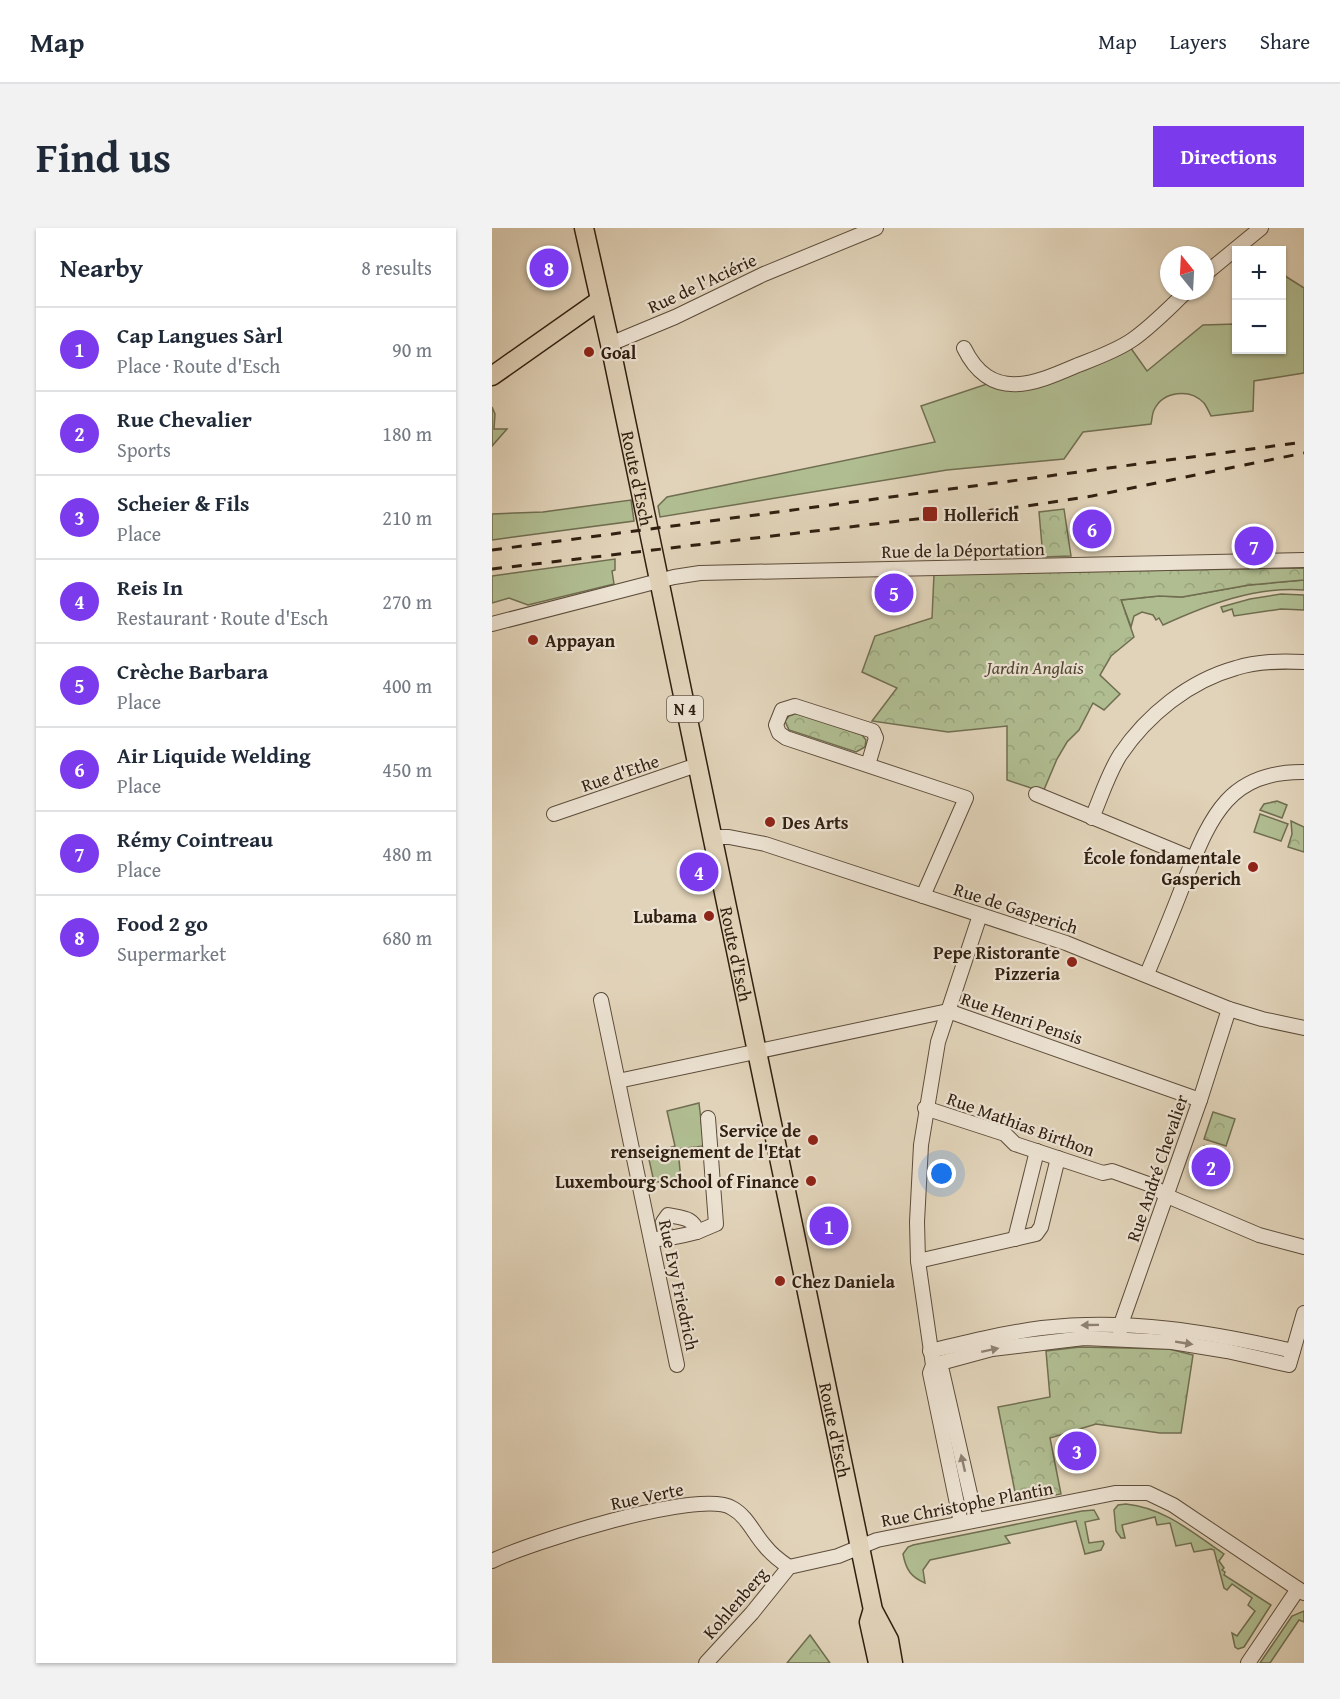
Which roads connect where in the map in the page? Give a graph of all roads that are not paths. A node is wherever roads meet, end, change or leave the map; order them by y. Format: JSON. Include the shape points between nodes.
{"nodes":[{"id":1,"x":584,"y":228,"type":"edge"},
{"id":2,"x":876,"y":228,"type":"edge"},
{"id":3,"x":1261,"y":228,"type":"edge"},
{"id":4,"x":1214,"y":267,"type":"edge"},
{"id":5,"x":600,"y":300,"type":"junction"},
{"id":6,"x":1178,"y":300,"type":"edge"},
{"id":7,"x":610,"y":344,"type":"junction"},
{"id":8,"x":964,"y":348,"type":"dead end"},
{"id":9,"x":492,"y":376,"type":"edge"},
{"id":10,"x":1304,"y":560,"type":"edge"},
{"id":11,"x":659,"y":580,"type":"junction"},
{"id":12,"x":492,"y":624,"type":"edge"},
{"id":13,"x":1304,"y":662,"type":"edge"},
{"id":14,"x":697,"y":765,"type":"junction"},
{"id":15,"x":868,"y":765,"type":"junction"},
{"id":16,"x":1304,"y":772,"type":"edge"},
{"id":17,"x":1035,"y":794,"type":"dead end"},
{"id":18,"x":554,"y":814,"type":"dead end"},
{"id":19,"x":1092,"y":818,"type":"junction"},
{"id":20,"x":712,"y":837,"type":"junction"},
{"id":21,"x":1194,"y":859,"type":"junction"},
{"id":22,"x":923,"y":896,"type":"junction"},
{"id":23,"x":980,"y":915,"type":"junction"},
{"id":24,"x":1147,"y":974,"type":"junction"},
{"id":25,"x":601,"y":1000,"type":"dead end"},
{"id":26,"x":1229,"y":1009,"type":"junction"},
{"id":27,"x":948,"y":1011,"type":"junction"},
{"id":28,"x":1304,"y":1028,"type":"edge"},
{"id":29,"x":756,"y":1051,"type":"junction"},
{"id":30,"x":618,"y":1080,"type":"junction"},
{"id":31,"x":1200,"y":1100,"type":"junction"},
{"id":32,"x":926,"y":1108,"type":"junction"},
{"id":33,"x":708,"y":1118,"type":"dead end"},
{"id":34,"x":1038,"y":1151,"type":"junction"},
{"id":35,"x":1058,"y":1158,"type":"junction"},
{"id":36,"x":1167,"y":1196,"type":"junction"},
{"id":37,"x":697,"y":1232,"type":"junction"},
{"id":38,"x":666,"y":1238,"type":"junction"},
{"id":39,"x":651,"y":1239,"type":"junction"},
{"id":40,"x":1015,"y":1239,"type":"junction"},
{"id":41,"x":1304,"y":1247,"type":"edge"},
{"id":42,"x":918,"y":1261,"type":"junction"},
{"id":43,"x":1304,"y":1313,"type":"edge"},
{"id":44,"x":1120,"y":1331,"type":"junction"},
{"id":45,"x":930,"y":1351,"type":"junction"},
{"id":46,"x":677,"y":1365,"type":"dead end"},
{"id":47,"x":933,"y":1365,"type":"junction"},
{"id":48,"x":975,"y":1520,"type":"junction"},
{"id":49,"x":961,"y":1523,"type":"junction"},
{"id":50,"x":860,"y":1547,"type":"junction"},
{"id":51,"x":492,"y":1561,"type":"edge"},
{"id":52,"x":789,"y":1567,"type":"junction"},
{"id":53,"x":1301,"y":1591,"type":"edge"},
{"id":54,"x":873,"y":1610,"type":"junction"},
{"id":55,"x":706,"y":1663,"type":"edge"},
{"id":56,"x":878,"y":1663,"type":"edge"},
{"id":57,"x":893,"y":1663,"type":"edge"},
{"id":58,"x":1248,"y":1663,"type":"edge"}],
"edges":[{"from":1,"to":5,"type":"main road","name":"Route d'Esch","number":"N 4"},
{"from":2,"to":7,"type":"street","name":"Rue de l'Aciérie"},
{"from":3,"to":4,"type":"street"},
{"from":5,"to":7,"type":"main road","name":"Route d'Esch","number":"N 4"},
{"from":5,"to":9,"type":"main road"},
{"from":6,"to":8,"type":"street","via":[[1130,342],[1034,383],[1007,384],[988,377]]},
{"from":7,"to":11,"type":"main road","name":"Route d'Esch","number":"N 4"},
{"from":10,"to":11,"type":"street","name":"Rue de la Déportation","via":[[725,571]]},
{"from":11,"to":12,"type":"street","name":"Rue de la Déportation"},
{"from":11,"to":14,"type":"main road","name":"Route d'Esch","number":"N 4"},
{"from":13,"to":19,"type":"street","via":[[1273,661],[1236,668],[1184,691],[1152,718],[1119,757]]},
{"from":14,"to":18,"type":"street","name":"Rue d'Ethe"},
{"from":14,"to":20,"type":"main road","name":"Route d'Esch","number":"N 4"},
{"from":15,"to":15,"type":"street","via":[[876,738],[873,731],[795,706],[782,710],[776,725],[786,738]]},
{"from":15,"to":22,"type":"street","via":[[966,798]]},
{"from":16,"to":21,"type":"street","via":[[1265,776],[1243,787],[1207,826]]},
{"from":17,"to":19,"type":"street"},
{"from":19,"to":21,"type":"street"},
{"from":20,"to":22,"type":"street","name":"Rue de Gasperich","via":[[752,840]]},
{"from":20,"to":29,"type":"main road","name":"Route d'Esch","number":"N 4"},
{"from":21,"to":24,"type":"street"},
{"from":22,"to":23,"type":"street","name":"Rue de Gasperich"},
{"from":23,"to":24,"type":"street","name":"Rue de Gasperich"},
{"from":23,"to":27,"type":"street"},
{"from":24,"to":26,"type":"street","name":"Rue de Gasperich"},
{"from":25,"to":30,"type":"street","name":"Rue Evy Friedrich"},
{"from":26,"to":28,"type":"street","name":"Rue de Gasperich"},
{"from":26,"to":31,"type":"street","name":"Rue André Chevalier"},
{"from":27,"to":29,"type":"street","name":"Rue Henri Pensis"},
{"from":27,"to":31,"type":"street","name":"Rue Henri Pensis"},
{"from":27,"to":32,"type":"street"},
{"from":29,"to":30,"type":"street","name":"Rue Henri Pensis"},
{"from":29,"to":50,"type":"main road","name":"Route d'Esch","number":"N 4"},
{"from":30,"to":39,"type":"street","name":"Rue Evy Friedrich"},
{"from":31,"to":36,"type":"street","name":"Rue André Chevalier"},
{"from":32,"to":34,"type":"street","name":"Rue Mathias Birthon","via":[[1005,1134],[1015,1144]]},
{"from":32,"to":42,"type":"street","via":[[918,1183]]},
{"from":33,"to":37,"type":"street","via":[[717,1224]]},
{"from":34,"to":35,"type":"street","name":"Rue Mathias Birthon"},
{"from":34,"to":40,"type":"street"},
{"from":35,"to":36,"type":"street","name":"Rue Mathias Birthon","via":[[1103,1173],[1112,1171]]},
{"from":35,"to":40,"type":"street","via":[[1041,1227],[1036,1234]]},
{"from":36,"to":41,"type":"street","name":"Rue Mathias Birthon","via":[[1259,1235]]},
{"from":36,"to":44,"type":"street","name":"Rue André Chevalier"},
{"from":37,"to":38,"type":"street"},
{"from":37,"to":38,"type":"street","via":[[692,1220],[668,1215],[663,1222]]},
{"from":38,"to":39,"type":"street"},
{"from":39,"to":46,"type":"street","name":"Rue Evy Friedrich"},
{"from":40,"to":42,"type":"street"},
{"from":42,"to":45,"type":"street"},
{"from":43,"to":44,"type":"street","via":[[1292,1354],[1229,1344],[1173,1328]]},
{"from":44,"to":45,"type":"street","one_way":true,"via":[[1041,1328]]},
{"from":47,"to":44,"type":"street","one_way":true,"via":[[992,1349]]},
{"from":45,"to":47,"type":"street"},
{"from":48,"to":47,"type":"street","one_way":true,"via":[[942,1371]]},
{"from":47,"to":49,"type":"street","via":[[930,1372]]},
{"from":48,"to":49,"type":"street","name":"Rue Christophe Plantin"},
{"from":48,"to":53,"type":"street","name":"Rue Christophe Plantin","via":[[1115,1493],[1148,1493],[1178,1508]]},
{"from":49,"to":50,"type":"street","name":"Rue Christophe Plantin"},
{"from":50,"to":52,"type":"street","name":"Kohlenberg"},
{"from":50,"to":54,"type":"main road","name":"Route d'Esch","number":"N 4"},
{"from":51,"to":52,"type":"street","name":"Rue Verte","via":[[551,1538],[649,1512],[690,1504],[717,1504],[731,1507]]},
{"from":52,"to":55,"type":"street","name":"Kohlenberg"},
{"from":53,"to":58,"type":"street"},
{"from":54,"to":56,"type":"main road","name":"Route d'Esch","number":"N 4","via":[[869,1622]]},
{"from":54,"to":57,"type":"main road","name":"Route d'Esch","number":"N 4","via":[[889,1640]]}]}
